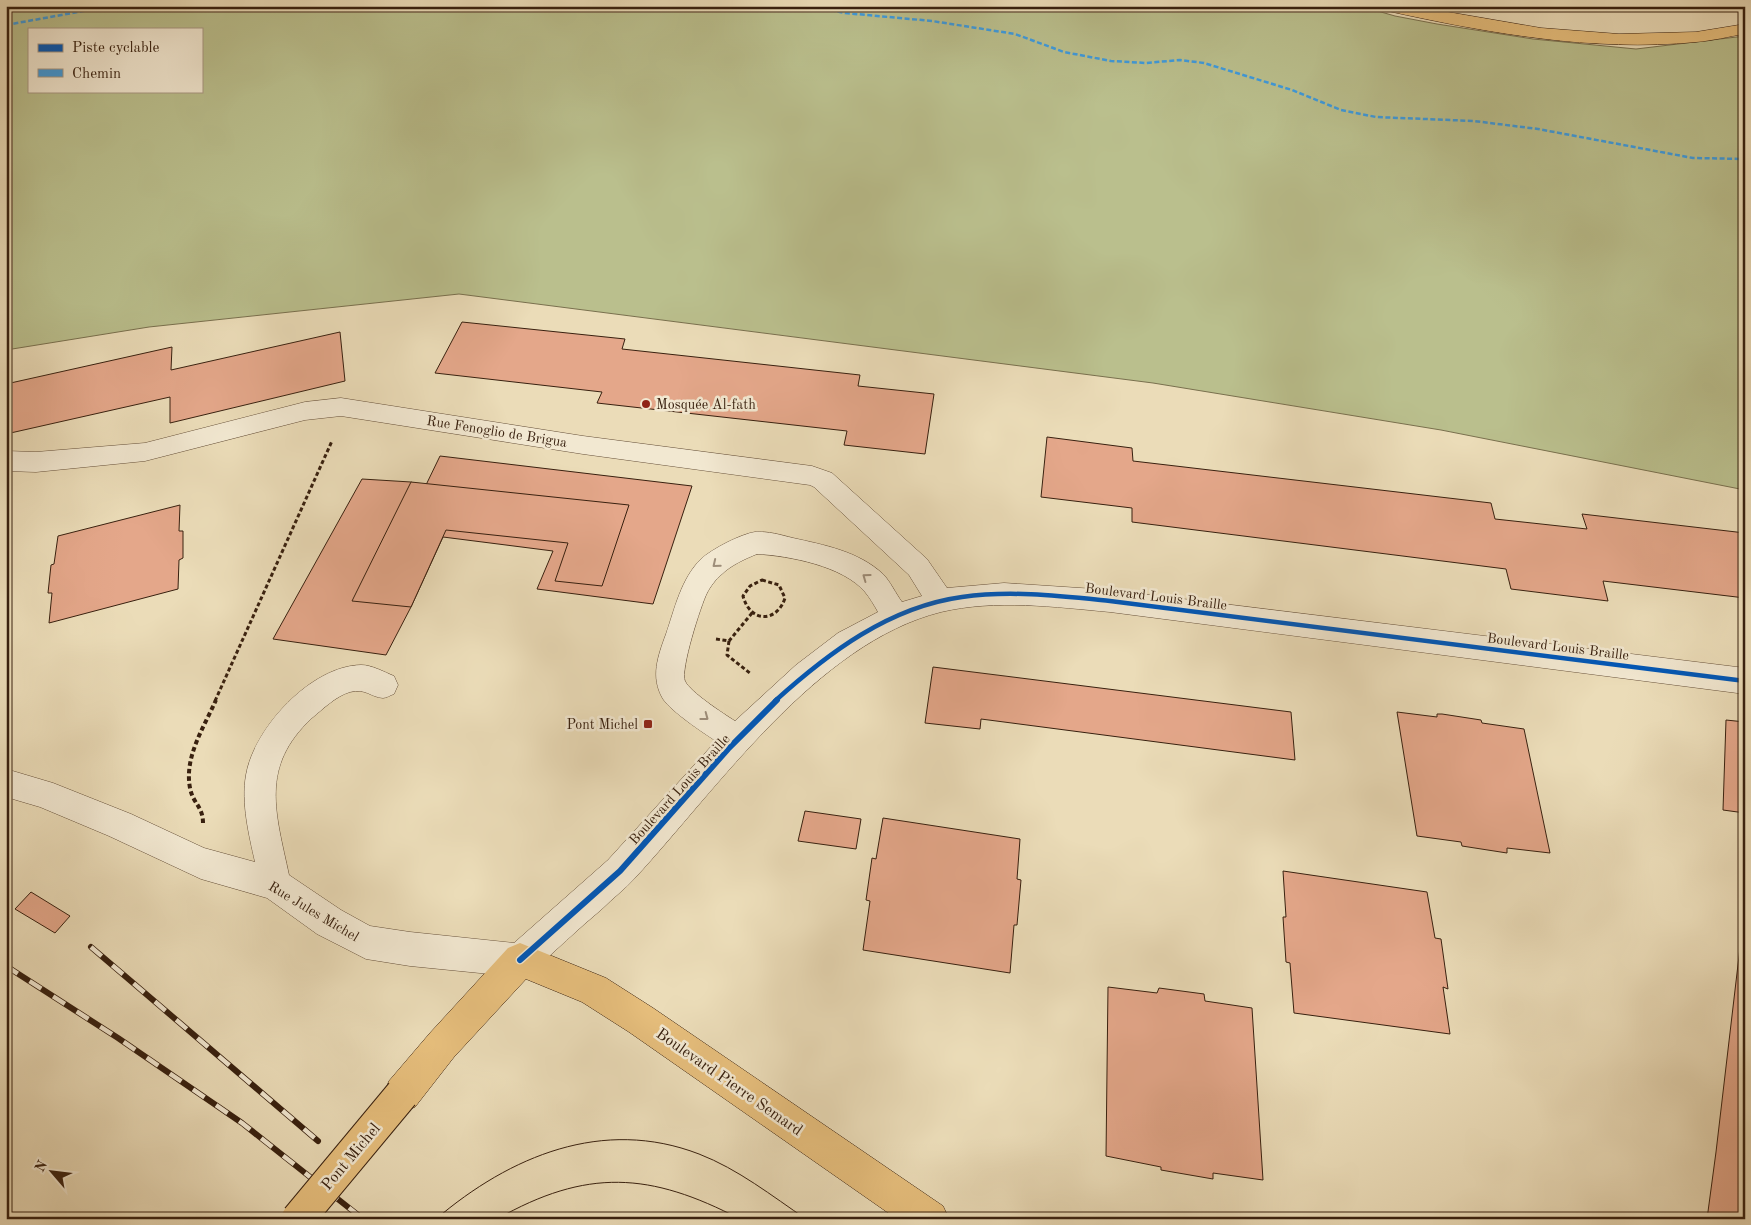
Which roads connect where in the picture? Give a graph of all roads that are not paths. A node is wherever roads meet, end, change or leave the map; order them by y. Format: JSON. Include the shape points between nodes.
{"nodes":[{"id":1,"x":1388,"y":6,"type":"edge"},
{"id":2,"x":1745,"y":29,"type":"edge"},
{"id":3,"x":6,"y":460,"type":"edge"},
{"id":4,"x":940,"y":601,"type":"junction"},
{"id":5,"x":895,"y":616,"type":"junction"},
{"id":6,"x":1745,"y":681,"type":"edge"},
{"id":7,"x":384,"y":685,"type":"dead end"},
{"id":8,"x":738,"y":740,"type":"junction"},
{"id":9,"x":6,"y":783,"type":"edge"},
{"id":10,"x":275,"y":884,"type":"junction"},
{"id":11,"x":520,"y":960,"type":"junction"},
{"id":12,"x":298,"y":1219,"type":"edge"},
{"id":13,"x":930,"y":1219,"type":"edge"}],
"edges":[{"from":1,"to":2,"type":"main road","via":[[1450,19],[1583,38],[1697,37]]},
{"from":3,"to":4,"type":"street","name":"Rue Fenoglio de Brigua","via":[[36,462],[138,453],[323,408],[361,409],[582,445],[818,477],[918,567]]},
{"from":4,"to":5,"type":"street","name":"Boulevard Louis Braille"},
{"from":4,"to":6,"type":"street","name":"Boulevard Louis Braille","via":[[983,594],[1110,601]]},
{"from":5,"to":8,"type":"street","name":"Boulevard Louis Braille","via":[[835,651],[782,696]]},
{"from":5,"to":8,"type":"street","one_way":true,"via":[[874,583],[849,565],[829,557],[755,543],[711,567],[695,589],[672,657],[669,676],[674,691]]},
{"from":7,"to":10,"type":"street","via":[[361,678],[329,689],[309,702],[274,740],[261,773],[260,790]]},
{"from":8,"to":11,"type":"street","name":"Boulevard Louis Braille","via":[[622,868]]},
{"from":9,"to":10,"type":"street","name":"Rue Jules Michel","via":[[42,793],[201,863]]},
{"from":10,"to":11,"type":"street","name":"Rue Jules Michel","via":[[329,922],[366,942]]},
{"from":11,"to":12,"type":"main road","name":"Pont Michel","bridge":true,"via":[[442,1046]]},
{"from":11,"to":13,"type":"main road","name":"Boulevard Pierre Semard","via":[[594,990],[618,1005]]}]}
